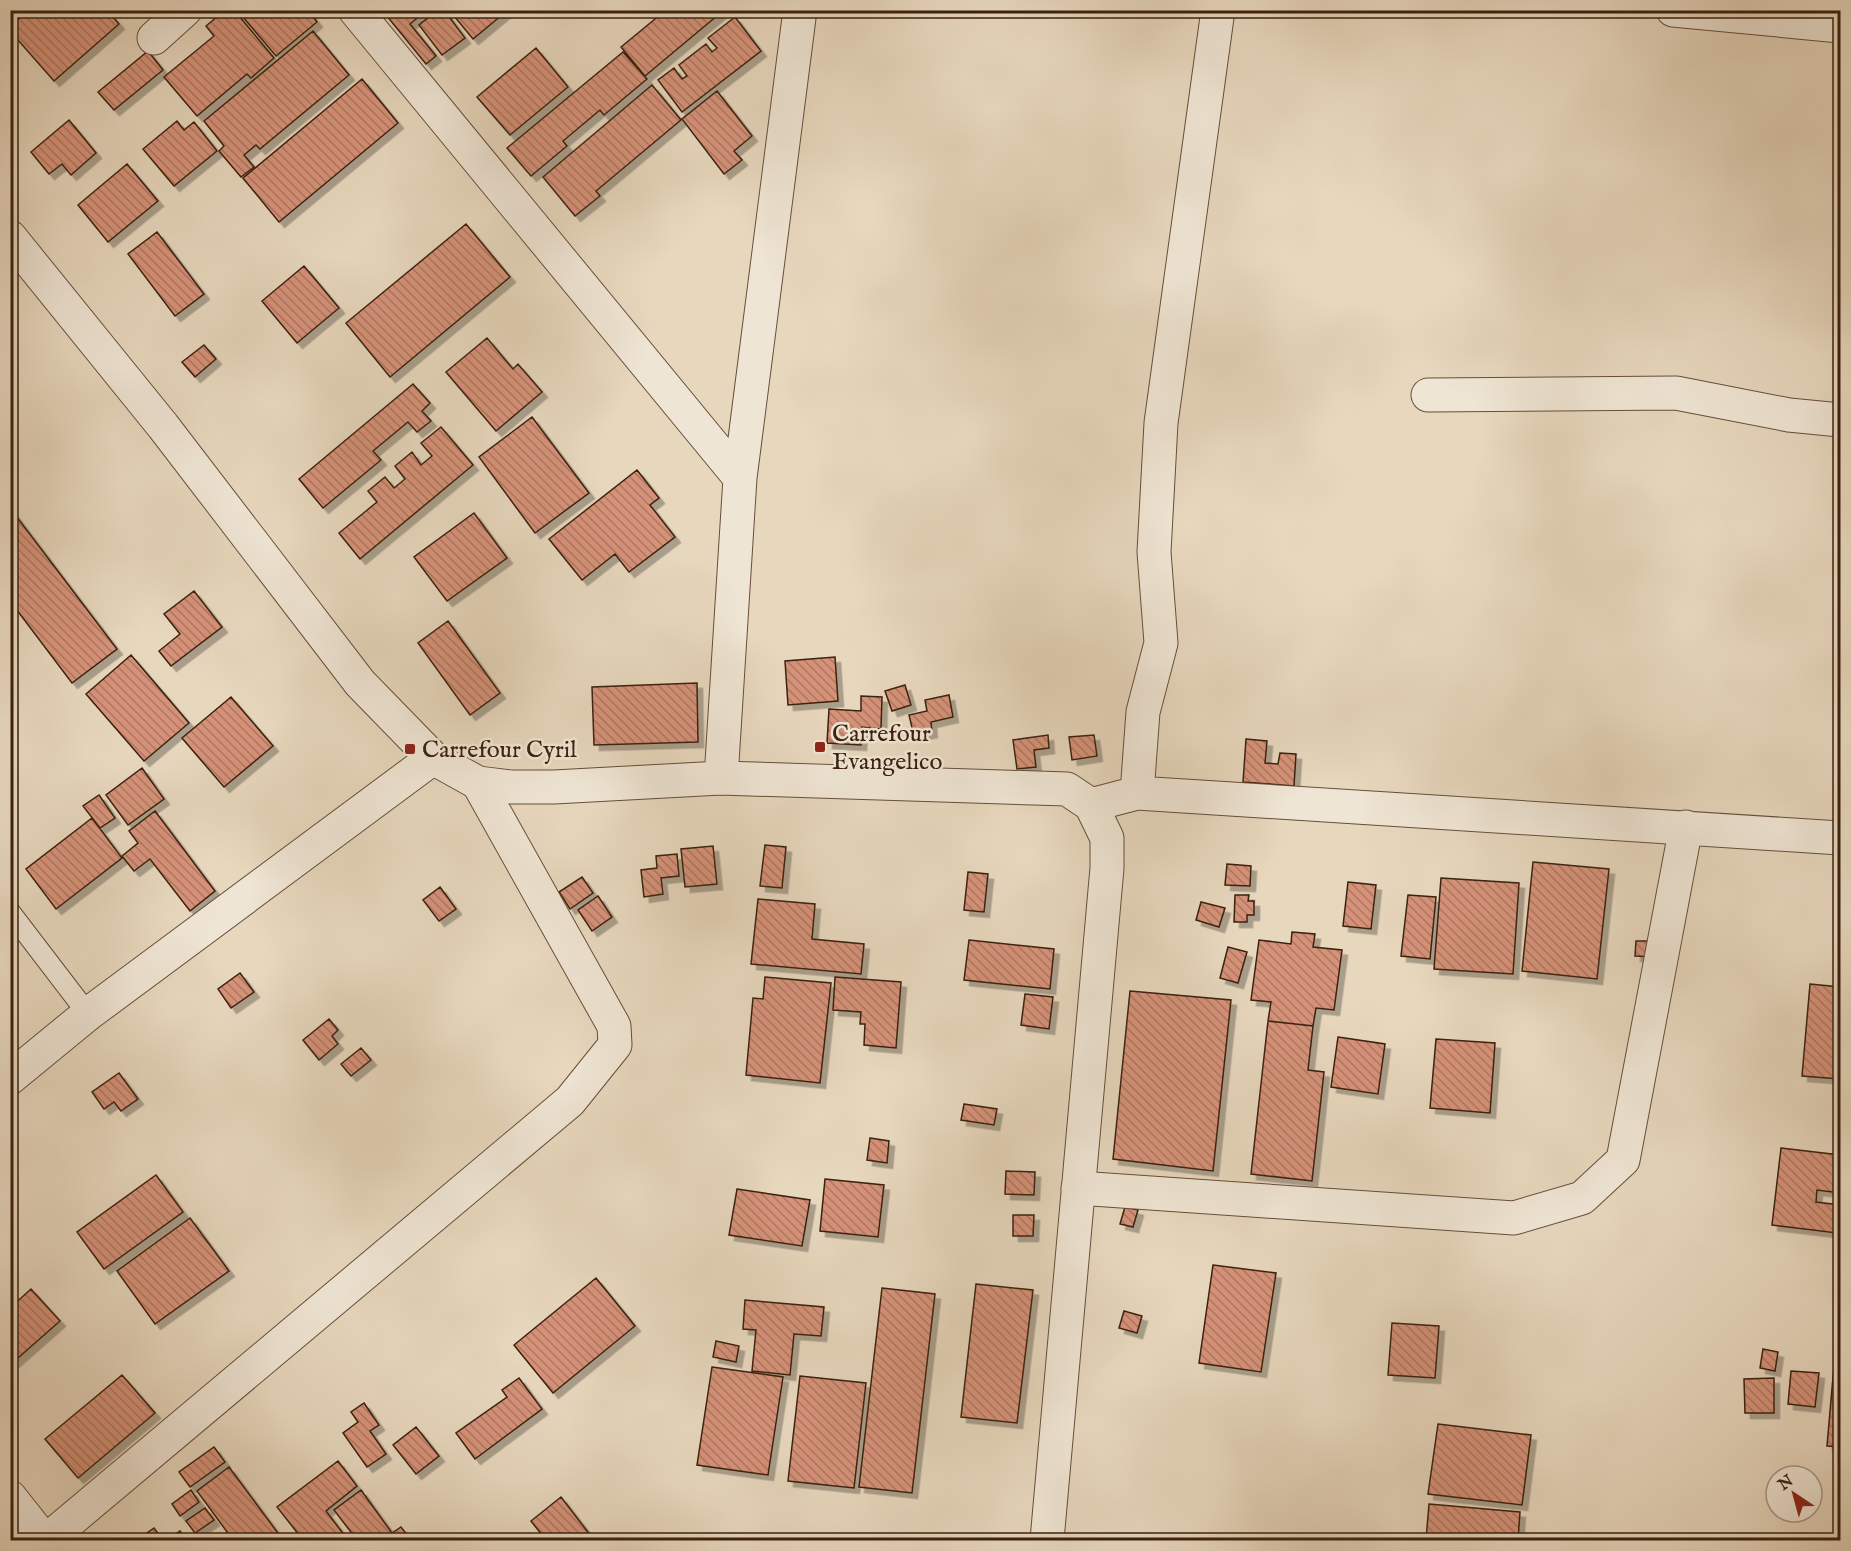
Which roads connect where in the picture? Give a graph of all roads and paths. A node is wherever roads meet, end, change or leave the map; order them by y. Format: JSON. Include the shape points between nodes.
{"nodes":[{"id":1,"x":185,"y":10,"type":"edge"},
{"id":2,"x":355,"y":10,"type":"edge"},
{"id":3,"x":800,"y":10,"type":"edge"},
{"id":4,"x":1218,"y":10,"type":"edge"},
{"id":5,"x":1673,"y":10,"type":"edge"},
{"id":6,"x":1840,"y":26,"type":"edge"},
{"id":7,"x":154,"y":38,"type":"dead end"},
{"id":8,"x":10,"y":237,"type":"edge"},
{"id":9,"x":1428,"y":395,"type":"dead end"},
{"id":10,"x":1840,"y":420,"type":"edge"},
{"id":11,"x":740,"y":478,"type":"junction"},
{"id":12,"x":433,"y":758,"type":"junction"},
{"id":13,"x":721,"y":778,"type":"junction"},
{"id":14,"x":478,"y":783,"type":"junction"},
{"id":15,"x":1137,"y":793,"type":"junction"},
{"id":16,"x":1091,"y":805,"type":"junction"},
{"id":17,"x":1686,"y":827,"type":"junction"},
{"id":18,"x":1840,"y":838,"type":"edge"},
{"id":19,"x":10,"y":912,"type":"edge"},
{"id":20,"x":88,"y":1014,"type":"junction"},
{"id":21,"x":10,"y":1078,"type":"edge"},
{"id":22,"x":1078,"y":1188,"type":"junction"},
{"id":23,"x":10,"y":1497,"type":"edge"},
{"id":24,"x":45,"y":1540,"type":"edge"},
{"id":25,"x":1047,"y":1540,"type":"edge"}],
"edges":[{"from":1,"to":7,"type":"street"},
{"from":2,"to":11,"type":"street"},
{"from":3,"to":11,"type":"street"},
{"from":4,"to":15,"type":"street","via":[[1161,423],[1154,552],[1161,644],[1143,712]]},
{"from":5,"to":6,"type":"street"},
{"from":8,"to":12,"type":"street","via":[[163,426],[360,683]]},
{"from":9,"to":10,"type":"street","via":[[1676,393]]},
{"from":11,"to":13,"type":"street"},
{"from":12,"to":14,"type":"street"},
{"from":12,"to":20,"type":"street"},
{"from":13,"to":14,"type":"street","via":[[554,787]]},
{"from":13,"to":16,"type":"street","via":[[1067,789]]},
{"from":14,"to":24,"type":"street","via":[[614,1026],[615,1045],[570,1101]]},
{"from":15,"to":16,"type":"street"},
{"from":15,"to":17,"type":"street"},
{"from":16,"to":22,"type":"street","via":[[1107,838],[1107,868]]},
{"from":17,"to":18,"type":"street"},
{"from":17,"to":22,"type":"street","via":[[1623,1160],[1582,1198],[1514,1218]]},
{"from":19,"to":20,"type":"lane"},
{"from":20,"to":21,"type":"street"},
{"from":22,"to":25,"type":"street"},
{"from":23,"to":24,"type":"street"}]}
